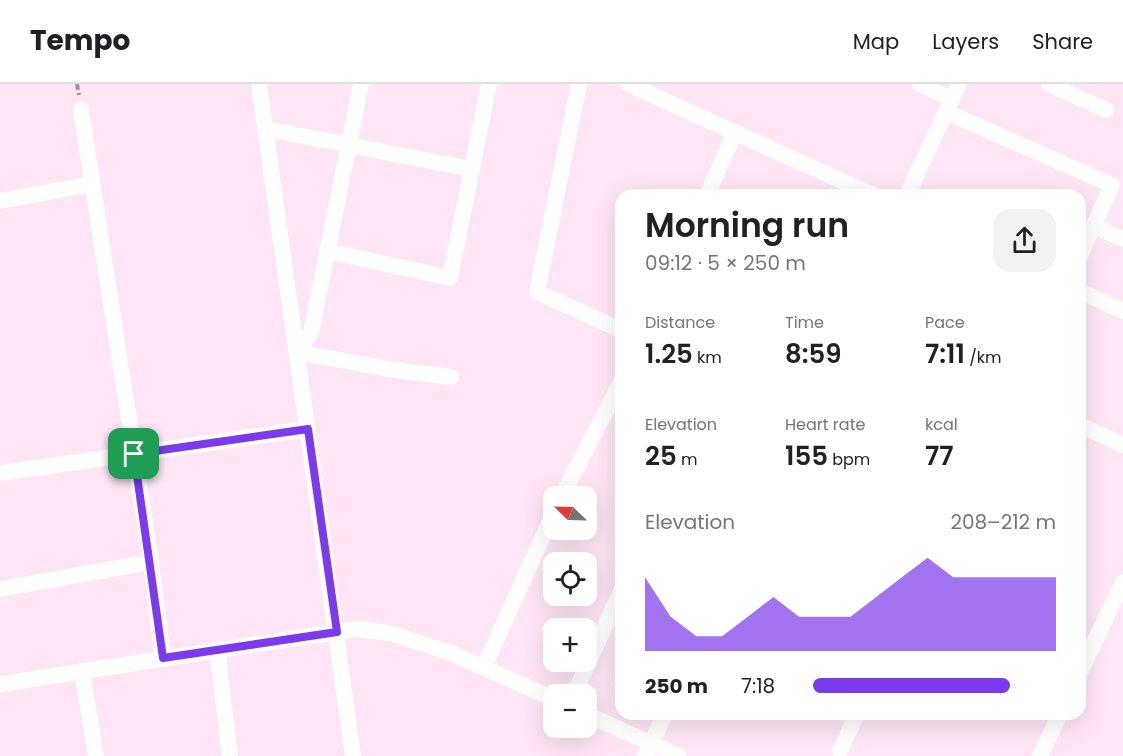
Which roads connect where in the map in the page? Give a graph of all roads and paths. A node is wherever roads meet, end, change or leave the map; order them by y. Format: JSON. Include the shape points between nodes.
{"nodes":[{"id":1,"x":259,"y":84,"type":"edge"},
{"id":2,"x":361,"y":84,"type":"edge"},
{"id":3,"x":489,"y":84,"type":"edge"},
{"id":4,"x":579,"y":84,"type":"edge"},
{"id":5,"x":628,"y":84,"type":"edge"},
{"id":6,"x":920,"y":84,"type":"edge"},
{"id":7,"x":1049,"y":84,"type":"edge"},
{"id":8,"x":952,"y":98,"type":"edge"},
{"id":9,"x":81,"y":110,"type":"dead end"},
{"id":10,"x":1106,"y":110,"type":"dead end"},
{"id":11,"x":266,"y":129,"type":"junction"},
{"id":12,"x":735,"y":132,"type":"junction"},
{"id":13,"x":349,"y":145,"type":"junction"},
{"id":14,"x":472,"y":169,"type":"junction"},
{"id":15,"x":92,"y":184,"type":"junction"},
{"id":16,"x":710,"y":189,"type":"edge"},
{"id":17,"x":860,"y":189,"type":"edge"},
{"id":18,"x":910,"y":189,"type":"edge"},
{"id":19,"x":0,"y":201,"type":"edge"},
{"id":20,"x":1094,"y":226,"type":"junction"},
{"id":21,"x":1123,"y":239,"type":"edge"},
{"id":22,"x":1086,"y":243,"type":"edge"},
{"id":23,"x":327,"y":251,"type":"junction"},
{"id":24,"x":1086,"y":294,"type":"edge"},
{"id":25,"x":1123,"y":311,"type":"edge"},
{"id":26,"x":615,"y":327,"type":"edge"},
{"id":27,"x":297,"y":352,"type":"junction"},
{"id":28,"x":451,"y":377,"type":"dead end"},
{"id":29,"x":615,"y":393,"type":"edge"},
{"id":30,"x":1086,"y":428,"type":"edge"},
{"id":31,"x":308,"y":429,"type":"junction"},
{"id":32,"x":1123,"y":445,"type":"edge"},
{"id":33,"x":134,"y":454,"type":"junction"},
{"id":34,"x":0,"y":473,"type":"edge"},
{"id":35,"x":566,"y":486,"type":"edge"},
{"id":36,"x":543,"y":536,"type":"edge"},
{"id":37,"x":151,"y":562,"type":"junction"},
{"id":38,"x":1123,"y":582,"type":"edge"},
{"id":39,"x":1,"y":589,"type":"edge"},
{"id":40,"x":615,"y":604,"type":"edge"},
{"id":41,"x":337,"y":632,"type":"junction"},
{"id":42,"x":217,"y":650,"type":"junction"},
{"id":43,"x":163,"y":658,"type":"junction"},
{"id":44,"x":1086,"y":659,"type":"edge"},
{"id":45,"x":484,"y":667,"type":"junction"},
{"id":46,"x":82,"y":671,"type":"junction"},
{"id":47,"x":0,"y":684,"type":"edge"},
{"id":48,"x":579,"y":684,"type":"edge"},
{"id":49,"x":543,"y":694,"type":"edge"},
{"id":50,"x":597,"y":720,"type":"edge"},
{"id":51,"x":662,"y":720,"type":"edge"},
{"id":52,"x":854,"y":720,"type":"edge"},
{"id":53,"x":1057,"y":720,"type":"edge"},
{"id":54,"x":648,"y":750,"type":"edge"},
{"id":55,"x":840,"y":751,"type":"dead end"},
{"id":56,"x":96,"y":756,"type":"edge"},
{"id":57,"x":230,"y":756,"type":"edge"},
{"id":58,"x":353,"y":756,"type":"edge"},
{"id":59,"x":679,"y":756,"type":"edge"},
{"id":60,"x":1040,"y":756,"type":"edge"}],
"edges":[{"from":1,"to":11,"type":"street"},
{"from":2,"to":13,"type":"street"},
{"from":3,"to":14,"type":"street"},
{"from":4,"to":26,"type":"street","via":[[537,292]]},
{"from":5,"to":12,"type":"street"},
{"from":6,"to":8,"type":"street"},
{"from":7,"to":10,"type":"street"},
{"from":8,"to":18,"type":"street"},
{"from":8,"to":20,"type":"street","via":[[1112,185]]},
{"from":9,"to":15,"type":"street"},
{"from":11,"to":13,"type":"street"},
{"from":11,"to":27,"type":"street"},
{"from":12,"to":16,"type":"street"},
{"from":12,"to":17,"type":"street"},
{"from":13,"to":14,"type":"street"},
{"from":13,"to":23,"type":"street"},
{"from":14,"to":23,"type":"street","via":[[450,278]]},
{"from":15,"to":19,"type":"street"},
{"from":15,"to":33,"type":"street"},
{"from":20,"to":21,"type":"street"},
{"from":20,"to":22,"type":"street"},
{"from":23,"to":27,"type":"street","via":[[311,333]]},
{"from":24,"to":25,"type":"street"},
{"from":27,"to":28,"type":"street"},
{"from":27,"to":31,"type":"street"},
{"from":29,"to":35,"type":"street"},
{"from":30,"to":32,"type":"street"},
{"from":31,"to":33,"type":"street"},
{"from":31,"to":41,"type":"street"},
{"from":33,"to":34,"type":"street"},
{"from":33,"to":37,"type":"street"},
{"from":36,"to":45,"type":"street"},
{"from":37,"to":39,"type":"street"},
{"from":37,"to":43,"type":"street"},
{"from":38,"to":44,"type":"street"},
{"from":40,"to":48,"type":"street"},
{"from":41,"to":42,"type":"street"},
{"from":41,"to":45,"type":"street","via":[[356,629],[390,633]]},
{"from":41,"to":58,"type":"street"},
{"from":42,"to":43,"type":"street"},
{"from":42,"to":57,"type":"street"},
{"from":43,"to":46,"type":"street"},
{"from":45,"to":49,"type":"street"},
{"from":46,"to":47,"type":"street"},
{"from":46,"to":56,"type":"street"},
{"from":50,"to":54,"type":"street"},
{"from":51,"to":54,"type":"street"},
{"from":52,"to":55,"type":"street"},
{"from":53,"to":60,"type":"street"},
{"from":54,"to":59,"type":"street"}]}
